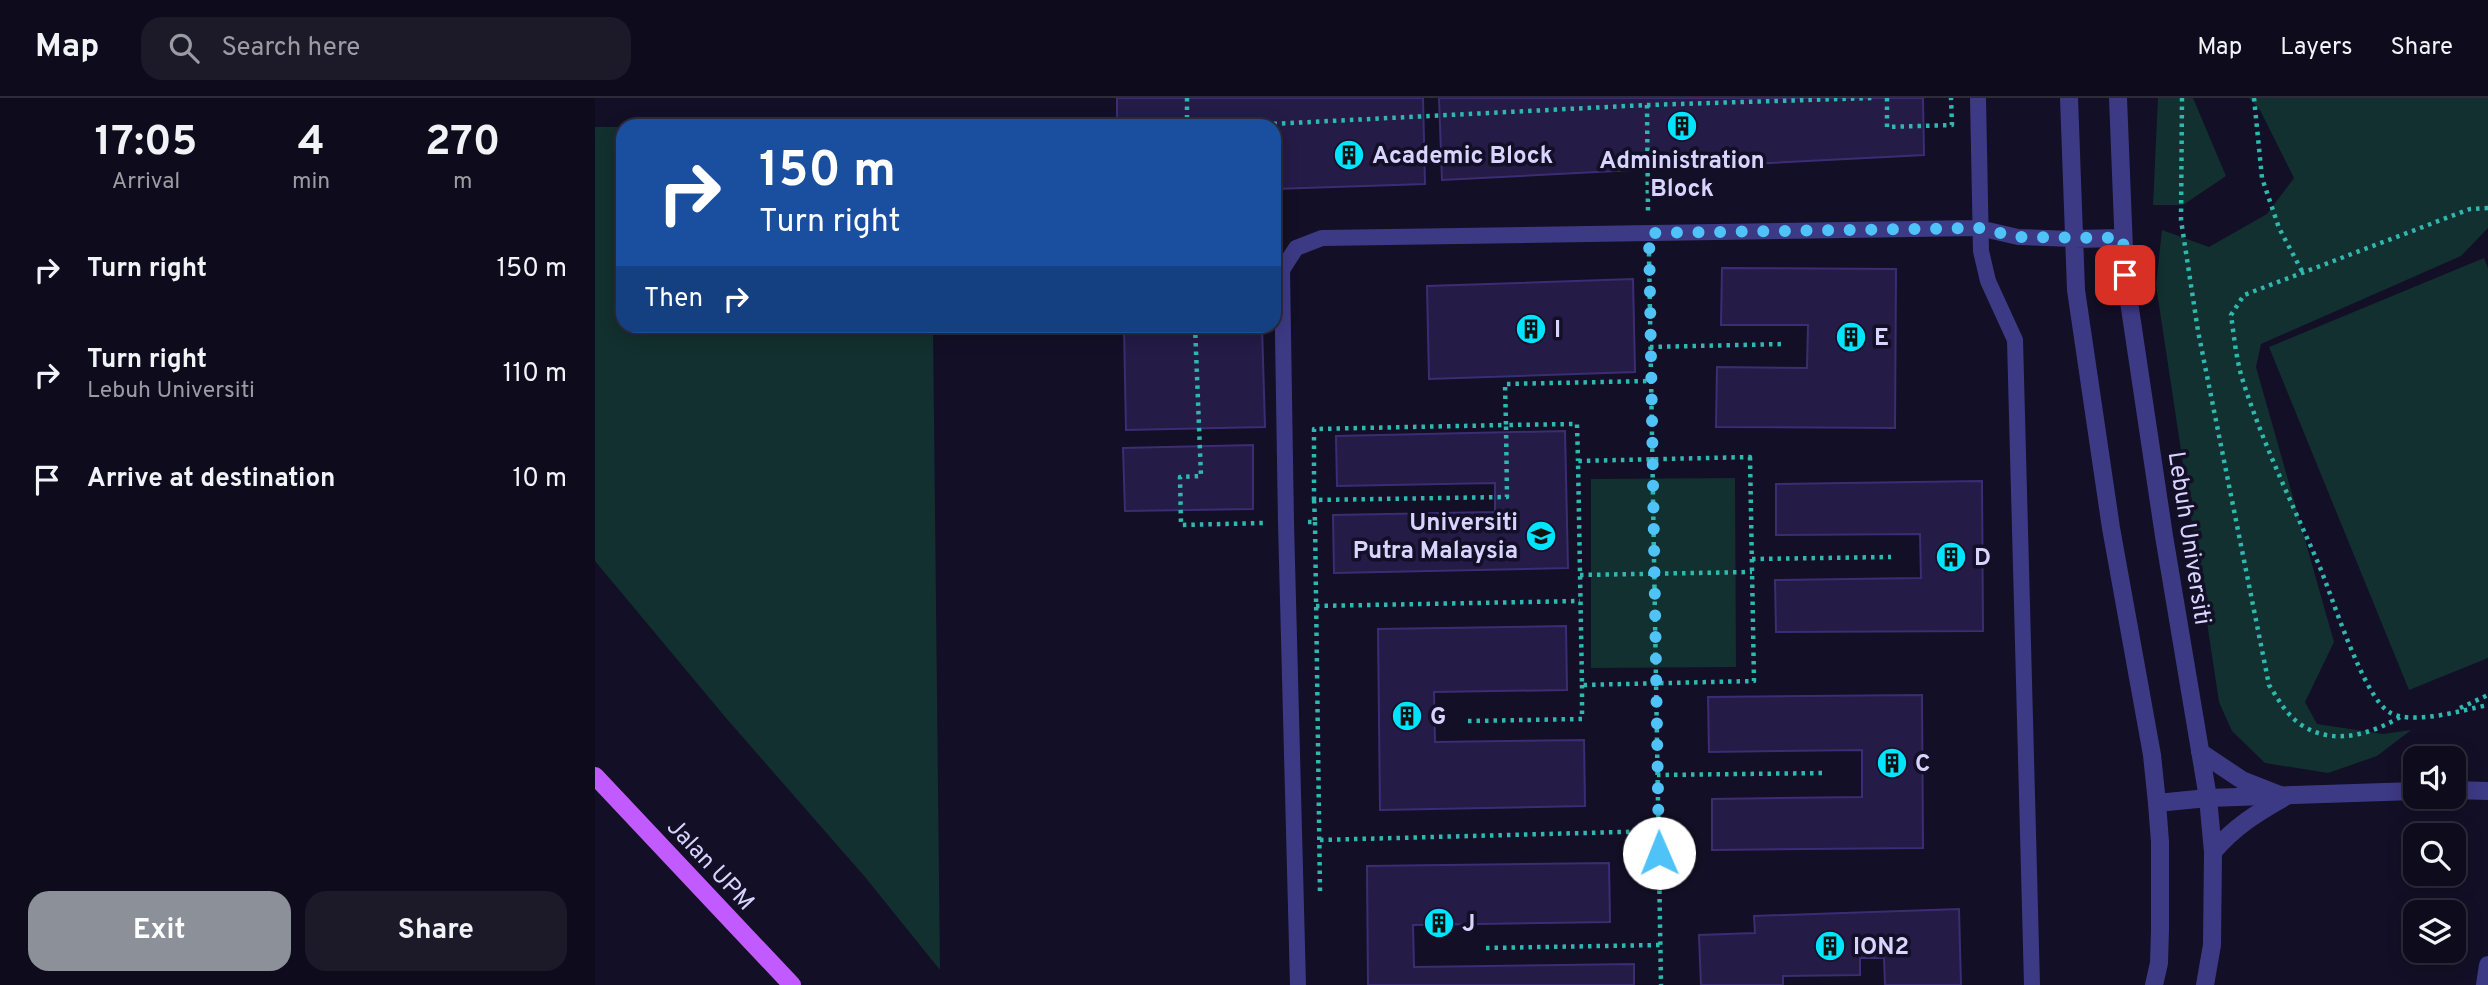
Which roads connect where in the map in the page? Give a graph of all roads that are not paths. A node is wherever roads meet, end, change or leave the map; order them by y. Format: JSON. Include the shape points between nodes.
{"nodes":[{"id":1,"x":1977,"y":98,"type":"edge"},
{"id":2,"x":2070,"y":98,"type":"edge"},
{"id":3,"x":2118,"y":98,"type":"edge"},
{"id":4,"x":1979,"y":228,"type":"junction"},
{"id":5,"x":2123,"y":238,"type":"junction"},
{"id":6,"x":2073,"y":239,"type":"junction"},
{"id":7,"x":2200,"y":752,"type":"junction"},
{"id":8,"x":595,"y":776,"type":"edge"},
{"id":9,"x":2466,"y":790,"type":"edge"},
{"id":10,"x":2488,"y":791,"type":"edge"},
{"id":11,"x":2403,"y":792,"type":"edge"},
{"id":12,"x":2285,"y":797,"type":"junction"},
{"id":13,"x":2208,"y":798,"type":"junction"},
{"id":14,"x":2157,"y":803,"type":"junction"},
{"id":15,"x":2213,"y":852,"type":"junction"},
{"id":16,"x":2488,"y":965,"type":"edge"},
{"id":17,"x":792,"y":985,"type":"edge"},
{"id":18,"x":1298,"y":985,"type":"edge"},
{"id":19,"x":2032,"y":985,"type":"edge"},
{"id":20,"x":2154,"y":985,"type":"edge"},
{"id":21,"x":2205,"y":985,"type":"edge"},
{"id":22,"x":2485,"y":985,"type":"edge"}],
"edges":[{"from":1,"to":4,"type":"lane"},
{"from":2,"to":6,"type":"street"},
{"from":3,"to":5,"type":"street","name":"Lebuh Universiti"},
{"from":4,"to":6,"type":"lane","via":[[2018,237]]},
{"from":4,"to":18,"type":"lane","via":[[1322,238],[1296,248],[1282,270]]},
{"from":4,"to":19,"type":"lane","via":[[1988,281],[2015,340]]},
{"from":5,"to":6,"type":"street"},
{"from":5,"to":7,"type":"street","name":"Lebuh Universiti","via":[[2164,536]]},
{"from":6,"to":14,"type":"street","via":[[2075,290]]},
{"from":7,"to":12,"type":"street","via":[[2242,780]]},
{"from":7,"to":13,"type":"street","name":"Lebuh Universiti"},
{"from":8,"to":17,"type":"main road","name":"Jalan UPM"},
{"from":9,"to":10,"type":"street"},
{"from":11,"to":12,"type":"street"},
{"from":12,"to":13,"type":"street"},
{"from":12,"to":15,"type":"street","via":[[2245,820]]},
{"from":13,"to":14,"type":"street"},
{"from":13,"to":15,"type":"street","name":"Lebuh Universiti"},
{"from":14,"to":20,"type":"street","via":[[2161,930]]},
{"from":15,"to":21,"type":"street","name":"Lebuh Universiti","via":[[2212,945]]},
{"from":16,"to":22,"type":"street"}]}
